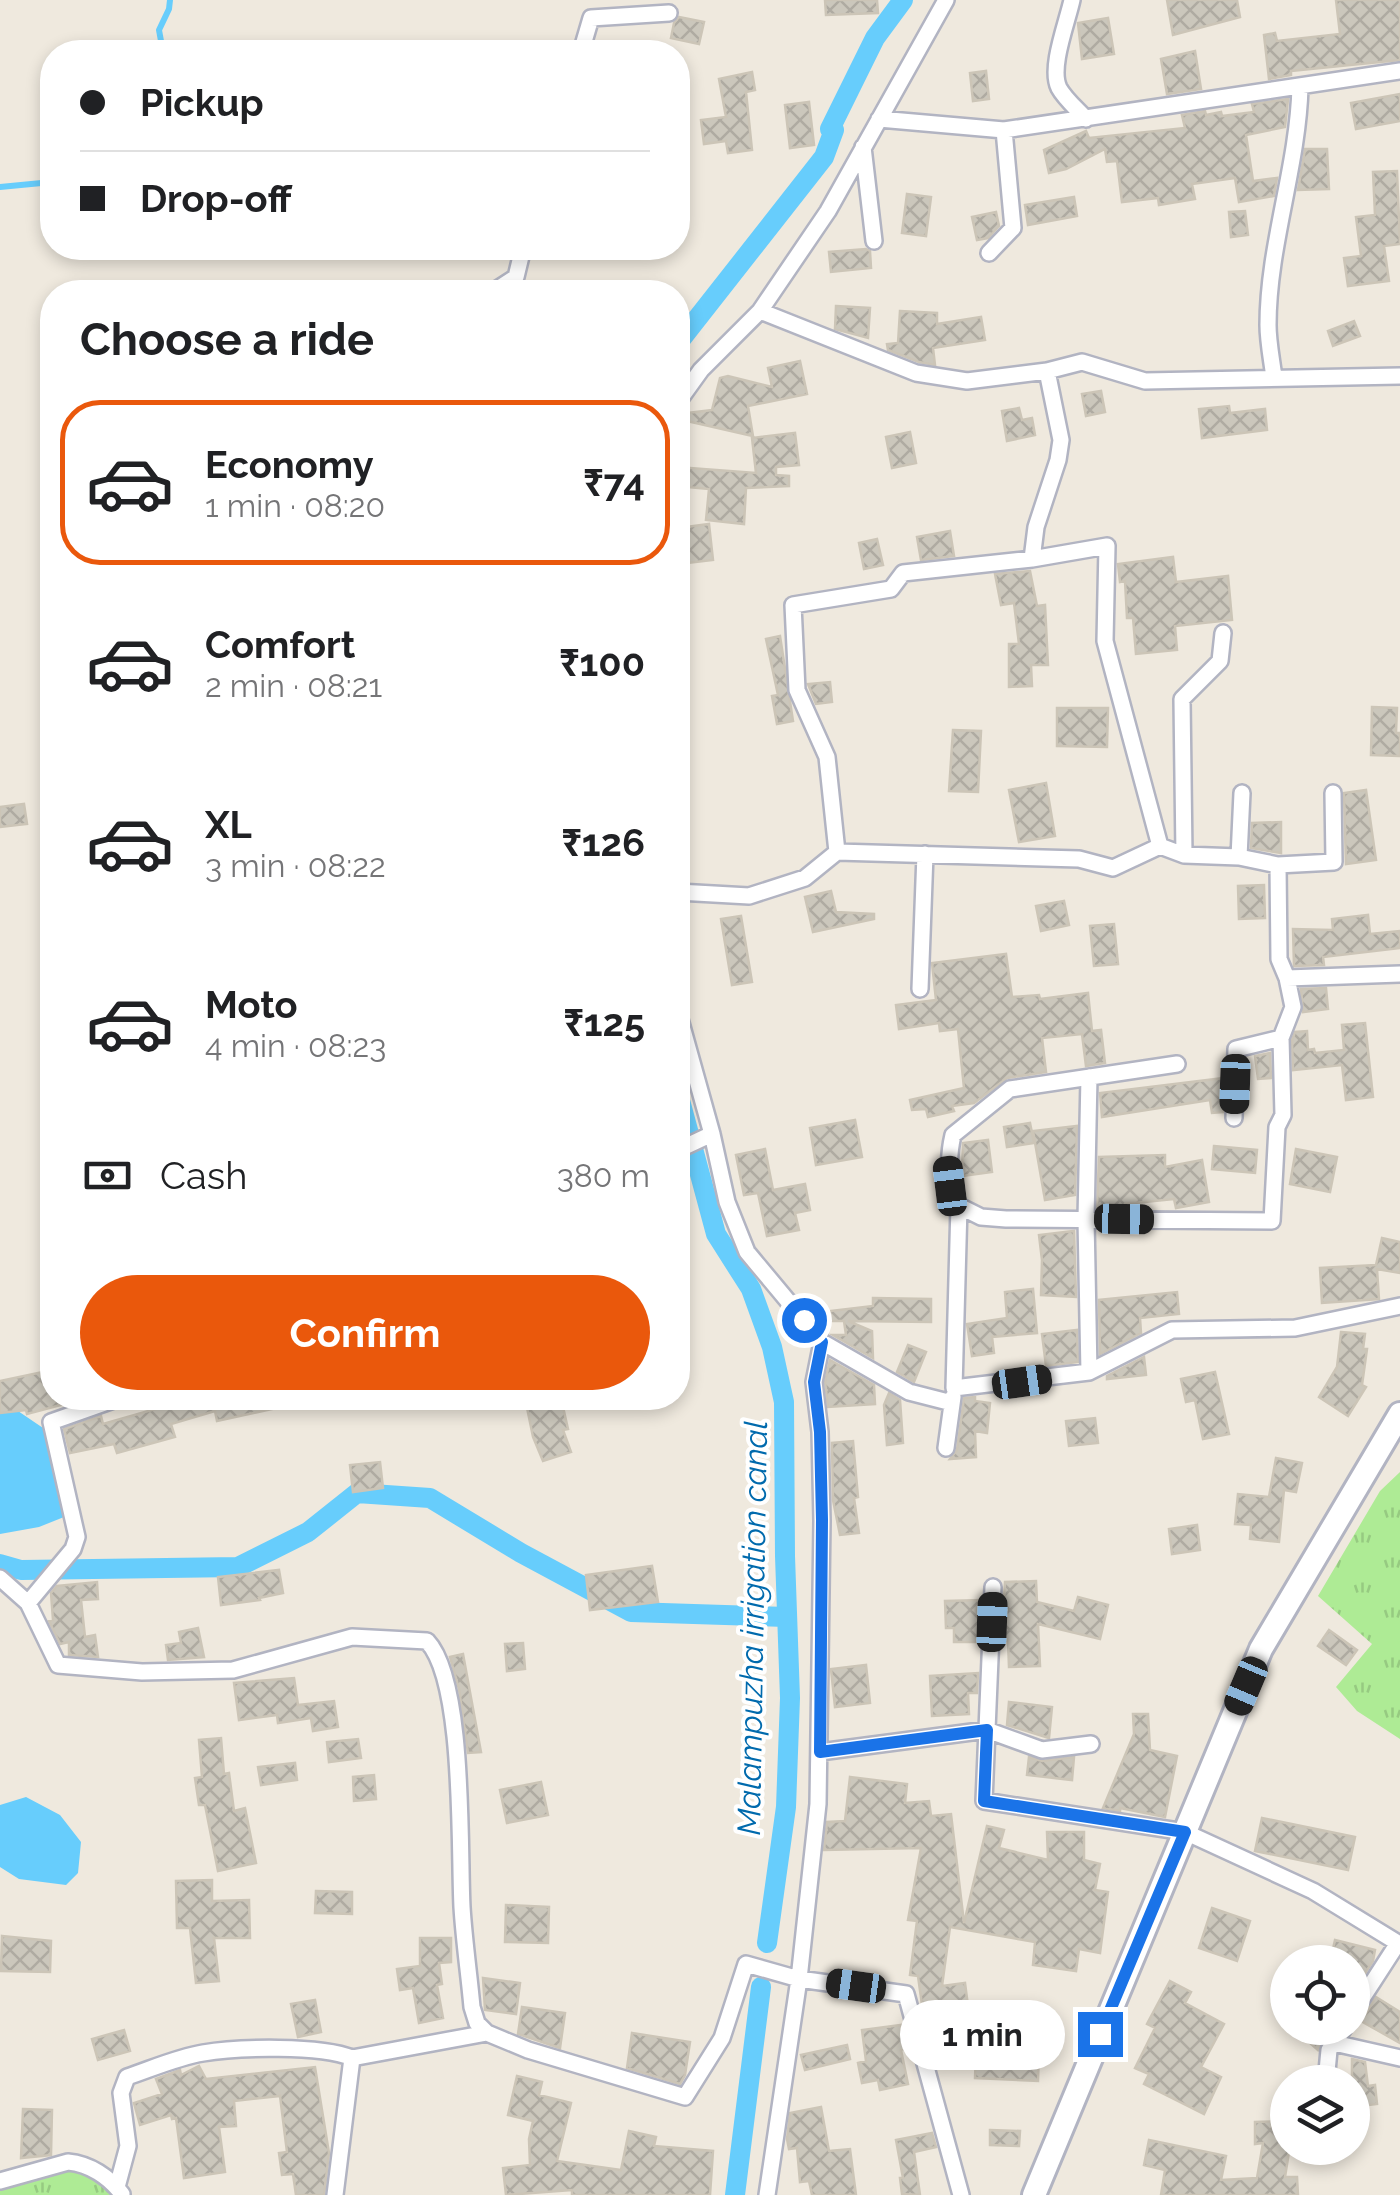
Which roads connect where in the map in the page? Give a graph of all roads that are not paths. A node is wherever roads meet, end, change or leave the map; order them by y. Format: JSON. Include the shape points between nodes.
{"nodes":[{"id":1,"x":946,"y":0,"type":"edge"},
{"id":2,"x":1072,"y":0,"type":"edge"},
{"id":3,"x":669,"y":14,"type":"dead end"},
{"id":4,"x":585,"y":40,"type":"edge"},
{"id":5,"x":1400,"y":71,"type":"edge"},
{"id":6,"x":1300,"y":87,"type":"junction"},
{"id":7,"x":878,"y":119,"type":"junction"},
{"id":8,"x":1086,"y":119,"type":"junction"},
{"id":9,"x":1004,"y":130,"type":"junction"},
{"id":10,"x":863,"y":147,"type":"junction"},
{"id":11,"x":874,"y":241,"type":"dead end"},
{"id":12,"x":989,"y":253,"type":"dead end"},
{"id":13,"x":760,"y":311,"type":"junction"},
{"id":14,"x":1047,"y":371,"type":"junction"},
{"id":15,"x":1400,"y":376,"type":"edge"},
{"id":16,"x":1274,"y":378,"type":"junction"},
{"id":17,"x":690,"y":385,"type":"edge"},
{"id":18,"x":1032,"y":558,"type":"junction"},
{"id":19,"x":1224,"y":634,"type":"dead end"},
{"id":20,"x":1242,"y":793,"type":"dead end"},
{"id":21,"x":1333,"y":793,"type":"dead end"},
{"id":22,"x":1160,"y":846,"type":"junction"},
{"id":23,"x":838,"y":852,"type":"junction"},
{"id":24,"x":924,"y":854,"type":"junction"},
{"id":25,"x":1184,"y":855,"type":"junction"},
{"id":26,"x":1239,"y":857,"type":"junction"},
{"id":27,"x":1278,"y":864,"type":"junction"},
{"id":28,"x":690,"y":893,"type":"edge"},
{"id":29,"x":1400,"y":974,"type":"edge"},
{"id":30,"x":1287,"y":978,"type":"junction"},
{"id":31,"x":920,"y":989,"type":"dead end"},
{"id":32,"x":1281,"y":1038,"type":"junction"},
{"id":33,"x":690,"y":1055,"type":"edge"},
{"id":34,"x":1177,"y":1064,"type":"dead end"},
{"id":35,"x":1089,"y":1077,"type":"junction"},
{"id":36,"x":1234,"y":1118,"type":"dead end"},
{"id":37,"x":712,"y":1134,"type":"junction"},
{"id":38,"x":690,"y":1145,"type":"edge"},
{"id":39,"x":959,"y":1206,"type":"junction"},
{"id":40,"x":1086,"y":1219,"type":"junction"},
{"id":41,"x":1400,"y":1306,"type":"edge"},
{"id":42,"x":822,"y":1342,"type":"junction"},
{"id":43,"x":1090,"y":1372,"type":"junction"},
{"id":44,"x":953,"y":1396,"type":"junction"},
{"id":45,"x":85,"y":1410,"type":"edge"},
{"id":46,"x":1400,"y":1414,"type":"edge"},
{"id":47,"x":946,"y":1448,"type":"dead end"},
{"id":48,"x":0,"y":1578,"type":"edge"},
{"id":49,"x":993,"y":1586,"type":"dead end"},
{"id":50,"x":28,"y":1602,"type":"junction"},
{"id":51,"x":987,"y":1730,"type":"junction"},
{"id":52,"x":1090,"y":1744,"type":"dead end"},
{"id":53,"x":820,"y":1752,"type":"junction"},
{"id":54,"x":1185,"y":1832,"type":"junction"},
{"id":55,"x":1399,"y":1944,"type":"edge"},
{"id":56,"x":800,"y":1978,"type":"junction"},
{"id":57,"x":1370,"y":1987,"type":"edge"},
{"id":58,"x":487,"y":2032,"type":"junction"},
{"id":59,"x":1346,"y":2045,"type":"edge"},
{"id":60,"x":352,"y":2058,"type":"junction"},
{"id":61,"x":1400,"y":2058,"type":"edge"},
{"id":62,"x":0,"y":2181,"type":"edge"},
{"id":63,"x":120,"y":2191,"type":"edge"},
{"id":64,"x":335,"y":2195,"type":"edge"},
{"id":65,"x":767,"y":2195,"type":"edge"},
{"id":66,"x":961,"y":2195,"type":"edge"},
{"id":67,"x":1034,"y":2195,"type":"edge"}],
"edges":[{"from":1,"to":7,"type":"street"},
{"from":2,"to":8,"type":"street","via":[[1055,58],[1058,86]]},
{"from":3,"to":4,"type":"street","via":[[591,18]]},
{"from":5,"to":6,"type":"street"},
{"from":6,"to":8,"type":"street"},
{"from":6,"to":16,"type":"street","via":[[1273,264],[1268,326]]},
{"from":7,"to":9,"type":"street"},
{"from":7,"to":10,"type":"street"},
{"from":8,"to":9,"type":"street"},
{"from":9,"to":12,"type":"street","via":[[1014,228]]},
{"from":10,"to":11,"type":"street"},
{"from":10,"to":13,"type":"street"},
{"from":13,"to":14,"type":"street","via":[[916,373],[967,381]]},
{"from":13,"to":17,"type":"street"},
{"from":14,"to":16,"type":"street","via":[[1082,362],[1145,382]]},
{"from":14,"to":18,"type":"street","via":[[1062,440]]},
{"from":15,"to":16,"type":"street"},
{"from":18,"to":22,"type":"street","via":[[1107,546],[1106,641]]},
{"from":18,"to":23,"type":"street","via":[[903,573],[891,589],[794,605],[797,690],[827,757]]},
{"from":19,"to":25,"type":"street","via":[[1220,662],[1182,699]]},
{"from":20,"to":26,"type":"street"},
{"from":21,"to":27,"type":"street","via":[[1334,862]]},
{"from":22,"to":24,"type":"street","via":[[1113,868],[1079,858]]},
{"from":22,"to":25,"type":"street"},
{"from":23,"to":24,"type":"street"},
{"from":23,"to":28,"type":"street","via":[[805,878],[749,896]]},
{"from":24,"to":31,"type":"street"},
{"from":25,"to":26,"type":"street"},
{"from":26,"to":27,"type":"street"},
{"from":27,"to":30,"type":"street","via":[[1279,960]]},
{"from":29,"to":30,"type":"street"},
{"from":30,"to":32,"type":"street","via":[[1293,1007]]},
{"from":32,"to":36,"type":"street","via":[[1236,1049]]},
{"from":32,"to":40,"type":"street","via":[[1284,1115],[1276,1127],[1272,1222]]},
{"from":33,"to":37,"type":"street"},
{"from":34,"to":35,"type":"street"},
{"from":35,"to":39,"type":"street","via":[[1010,1089],[953,1135],[948,1165]]},
{"from":35,"to":40,"type":"street"},
{"from":37,"to":38,"type":"street"},
{"from":37,"to":42,"type":"street","via":[[747,1252]]},
{"from":39,"to":40,"type":"street","via":[[982,1217]]},
{"from":39,"to":44,"type":"street"},
{"from":40,"to":43,"type":"street"},
{"from":41,"to":43,"type":"street","via":[[1295,1328],[1172,1330]]},
{"from":42,"to":44,"type":"street","via":[[908,1392]]},
{"from":42,"to":53,"type":"street","via":[[814,1382],[822,1520]]},
{"from":43,"to":44,"type":"street"},
{"from":44,"to":47,"type":"street"},
{"from":45,"to":50,"type":"street","via":[[51,1422],[77,1537]]},
{"from":46,"to":54,"type":"main road","via":[[1261,1649]]},
{"from":48,"to":50,"type":"street"},
{"from":49,"to":51,"type":"street"},
{"from":50,"to":58,"type":"street","via":[[58,1664],[142,1672],[233,1670],[352,1637],[427,1641],[439,1653],[453,1725],[472,2008]]},
{"from":51,"to":52,"type":"street","via":[[1042,1750]]},
{"from":51,"to":53,"type":"street"},
{"from":51,"to":54,"type":"street","via":[[984,1801]]},
{"from":53,"to":56,"type":"street"},
{"from":54,"to":55,"type":"street","via":[[1314,1891]]},
{"from":54,"to":67,"type":"main road"},
{"from":55,"to":57,"type":"street"},
{"from":56,"to":58,"type":"street","via":[[746,1964],[722,2038],[685,2097]]},
{"from":56,"to":65,"type":"street"},
{"from":56,"to":66,"type":"street","via":[[906,1994]]},
{"from":58,"to":60,"type":"street"},
{"from":59,"to":61,"type":"street"},
{"from":60,"to":63,"type":"street","via":[[297,2050],[202,2052],[127,2077],[121,2093],[128,2146]]},
{"from":60,"to":64,"type":"street"},
{"from":62,"to":63,"type":"street","via":[[68,2162],[88,2165]]}]}
